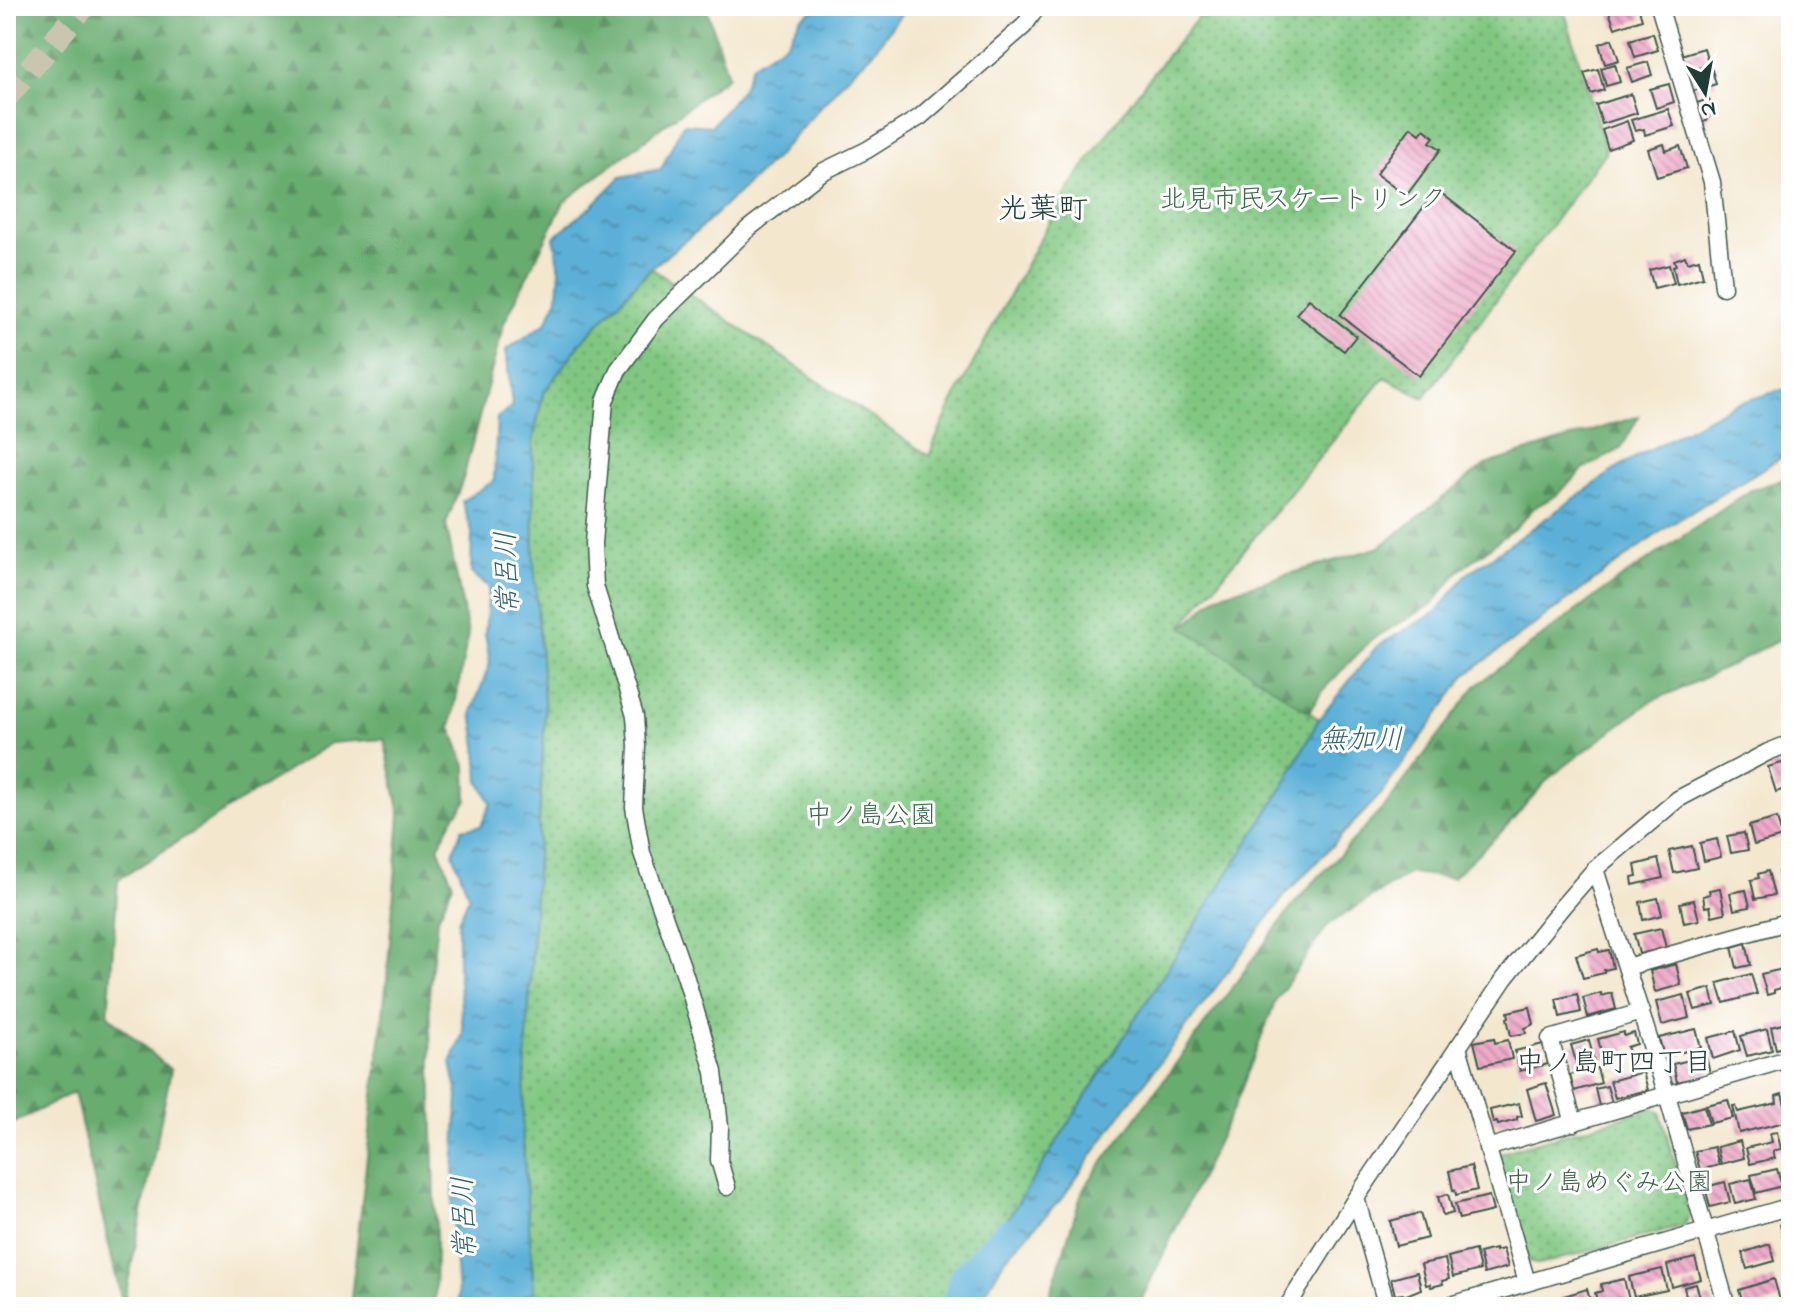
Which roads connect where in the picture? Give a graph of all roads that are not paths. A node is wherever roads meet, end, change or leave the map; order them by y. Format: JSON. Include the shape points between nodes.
{"nodes":[{"id":1,"x":1038,"y":6,"type":"edge"},
{"id":2,"x":1659,"y":6,"type":"edge"},
{"id":3,"x":1723,"y":287,"type":"dead end"},
{"id":4,"x":1791,"y":743,"type":"edge"},
{"id":5,"x":1595,"y":869,"type":"junction"},
{"id":6,"x":1791,"y":921,"type":"edge"},
{"id":7,"x":1627,"y":967,"type":"junction"},
{"id":8,"x":1641,"y":1012,"type":"junction"},
{"id":9,"x":1458,"y":1047,"type":"junction"},
{"id":10,"x":1791,"y":1058,"type":"edge"},
{"id":11,"x":1667,"y":1095,"type":"junction"},
{"id":12,"x":1574,"y":1123,"type":"junction"},
{"id":13,"x":1487,"y":1148,"type":"junction"},
{"id":14,"x":727,"y":1187,"type":"dead end"},
{"id":15,"x":1356,"y":1198,"type":"junction"},
{"id":16,"x":1791,"y":1206,"type":"edge"},
{"id":17,"x":1706,"y":1230,"type":"junction"},
{"id":18,"x":1527,"y":1282,"type":"junction"},
{"id":19,"x":1287,"y":1307,"type":"edge"},
{"id":20,"x":1387,"y":1307,"type":"edge"},
{"id":21,"x":1444,"y":1307,"type":"edge"},
{"id":22,"x":1727,"y":1307,"type":"edge"}],
"edges":[{"from":1,"to":14,"type":"street","via":[[1024,26],[920,117],[822,172],[749,228],[656,319],[618,370],[605,401],[593,543],[595,586],[635,716],[634,807],[642,853],[714,1072],[719,1160]]},
{"from":2,"to":3,"type":"street","via":[[1712,182]]},
{"from":4,"to":5,"type":"street","via":[[1678,799]]},
{"from":5,"to":7,"type":"street"},
{"from":5,"to":9,"type":"street","via":[[1505,978]]},
{"from":6,"to":7,"type":"street"},
{"from":7,"to":8,"type":"street"},
{"from":8,"to":11,"type":"street"},
{"from":8,"to":12,"type":"street","via":[[1550,1039]]},
{"from":9,"to":13,"type":"street"},
{"from":9,"to":15,"type":"street"},
{"from":10,"to":11,"type":"street"},
{"from":11,"to":12,"type":"street"},
{"from":11,"to":17,"type":"street"},
{"from":12,"to":13,"type":"street"},
{"from":13,"to":18,"type":"street"},
{"from":15,"to":19,"type":"street"},
{"from":15,"to":20,"type":"street"},
{"from":16,"to":17,"type":"street"},
{"from":17,"to":18,"type":"street"},
{"from":17,"to":22,"type":"street"},
{"from":18,"to":21,"type":"street"}]}
